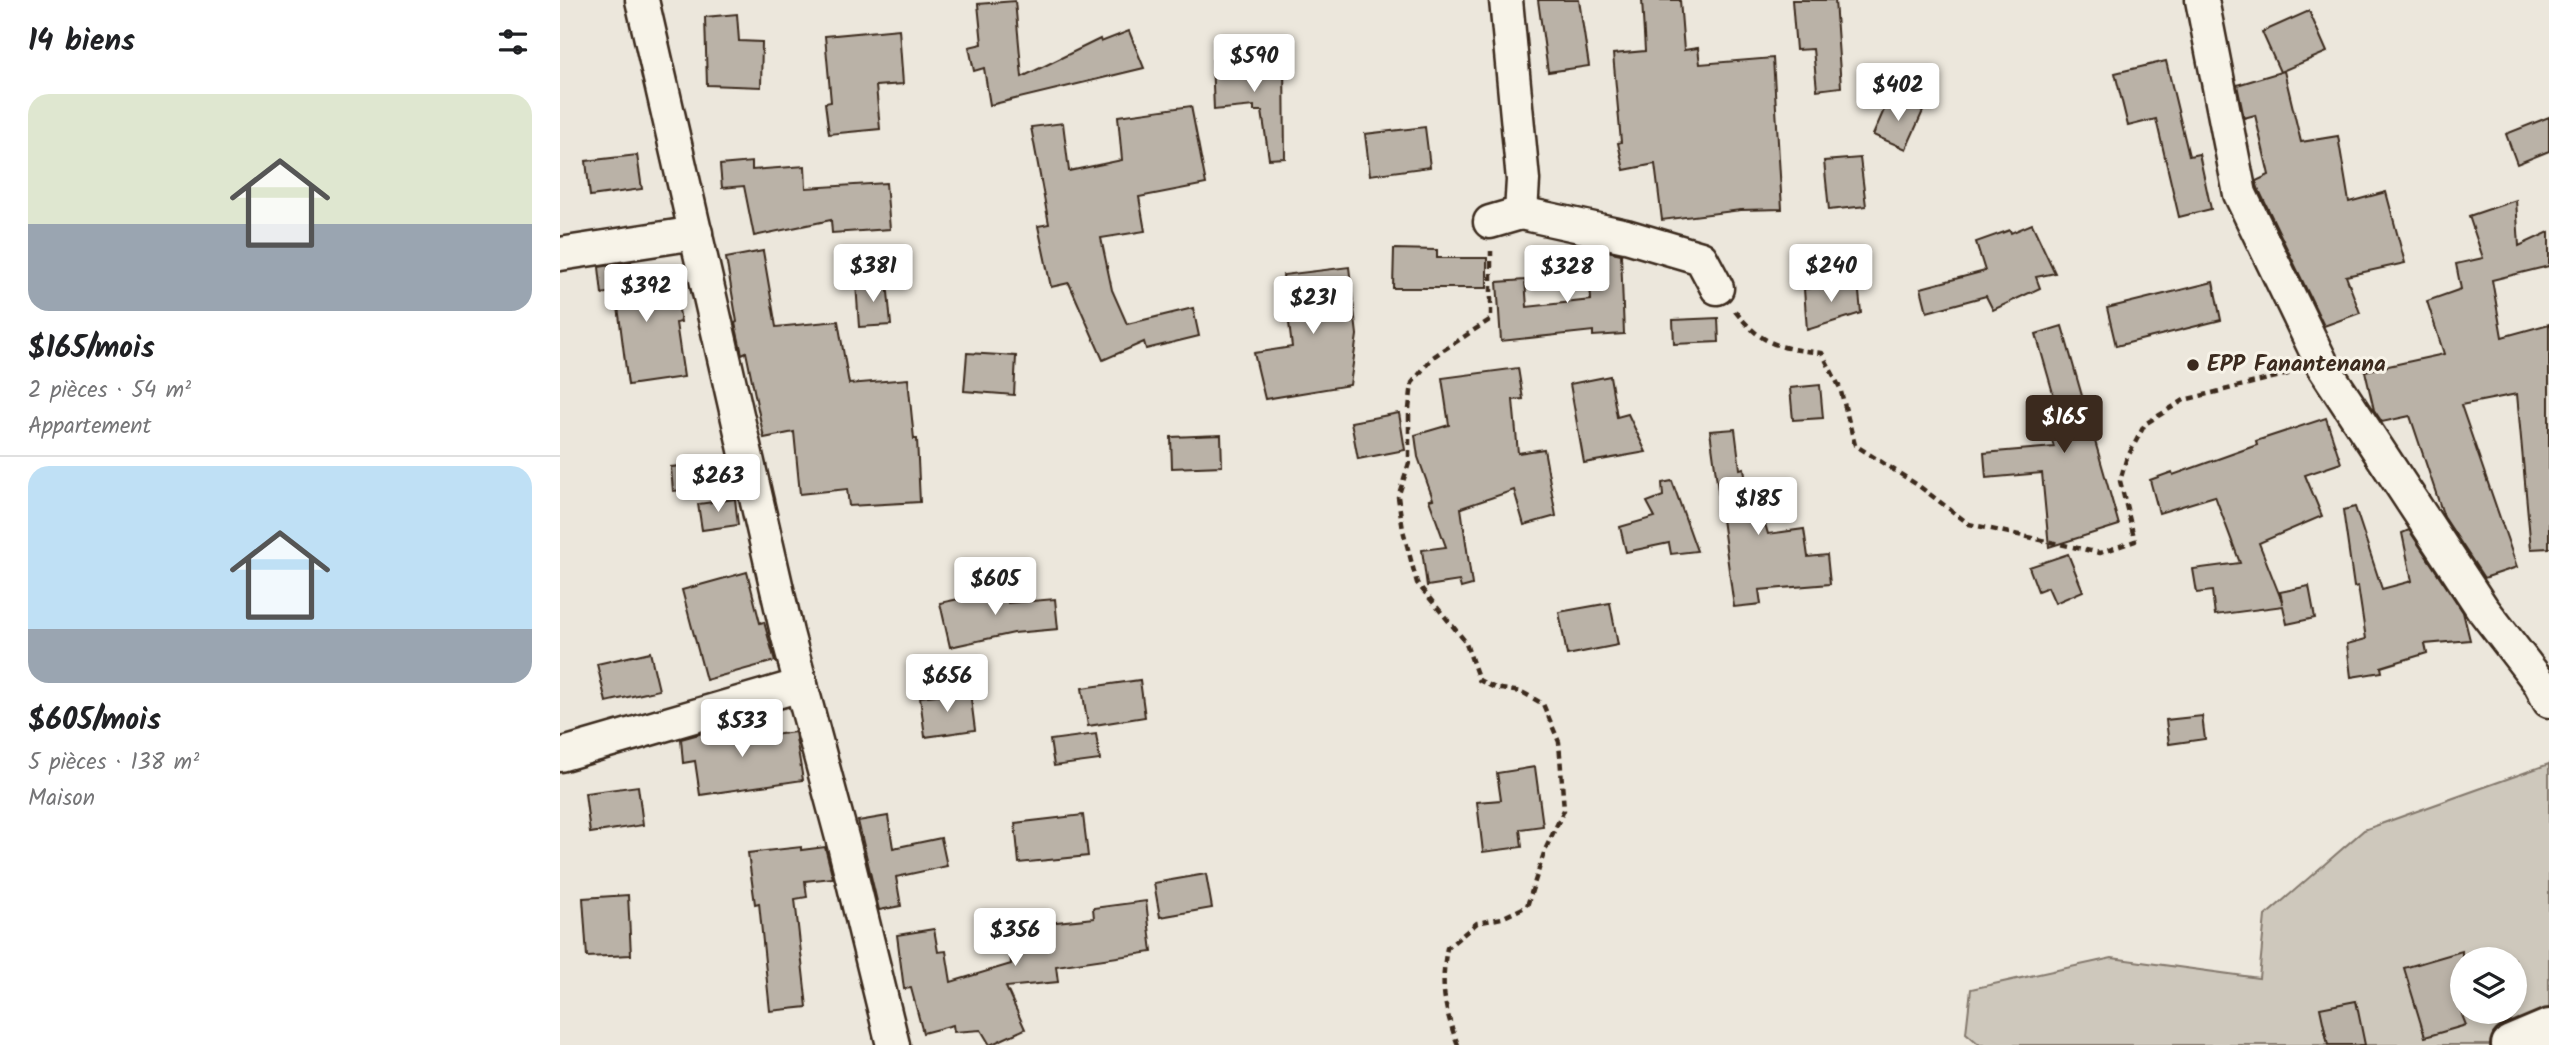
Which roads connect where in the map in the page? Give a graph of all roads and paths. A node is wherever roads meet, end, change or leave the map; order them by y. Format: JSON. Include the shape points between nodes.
{"nodes":[{"id":1,"x":642,"y":0,"type":"edge"},
{"id":2,"x":1506,"y":0,"type":"edge"},
{"id":3,"x":2202,"y":0,"type":"edge"},
{"id":4,"x":1521,"y":213,"type":"junction"},
{"id":5,"x":1490,"y":222,"type":"joint"},
{"id":6,"x":696,"y":233,"type":"junction"},
{"id":7,"x":560,"y":254,"type":"edge"},
{"id":8,"x":1717,"y":288,"type":"joint"},
{"id":9,"x":2323,"y":366,"type":"junction"},
{"id":10,"x":801,"y":685,"type":"junction"},
{"id":11,"x":2549,"y":701,"type":"edge"},
{"id":12,"x":560,"y":755,"type":"edge"},
{"id":13,"x":2549,"y":1030,"type":"edge"},
{"id":14,"x":894,"y":1045,"type":"edge"},
{"id":15,"x":1458,"y":1045,"type":"edge"},
{"id":16,"x":2511,"y":1045,"type":"edge"}],
"edges":[{"from":1,"to":6,"type":"street"},
{"from":2,"to":4,"type":"street","via":[[1523,180]]},
{"from":3,"to":9,"type":"street","via":[[2241,194]]},
{"from":4,"to":5,"type":"street"},
{"from":4,"to":8,"type":"street","via":[[1701,258]]},
{"from":5,"to":15,"type":"path","via":[[1490,319],[1433,357],[1412,383],[1409,463],[1398,496],[1417,583],[1465,640],[1479,680],[1522,692],[1543,704],[1559,741],[1564,810],[1527,906],[1477,923],[1447,948],[1441,979]]},
{"from":6,"to":7,"type":"street"},
{"from":6,"to":10,"type":"street"},
{"from":8,"to":9,"type":"path","via":[[1748,327],[1780,349],[1822,353],[1840,388],[1855,446],[1969,524],[2100,553],[2136,541],[2120,481],[2146,424],[2184,400]]},
{"from":9,"to":11,"type":"street","via":[[2482,608]]},
{"from":10,"to":12,"type":"street"},
{"from":10,"to":14,"type":"street"},
{"from":13,"to":16,"type":"street"}]}
